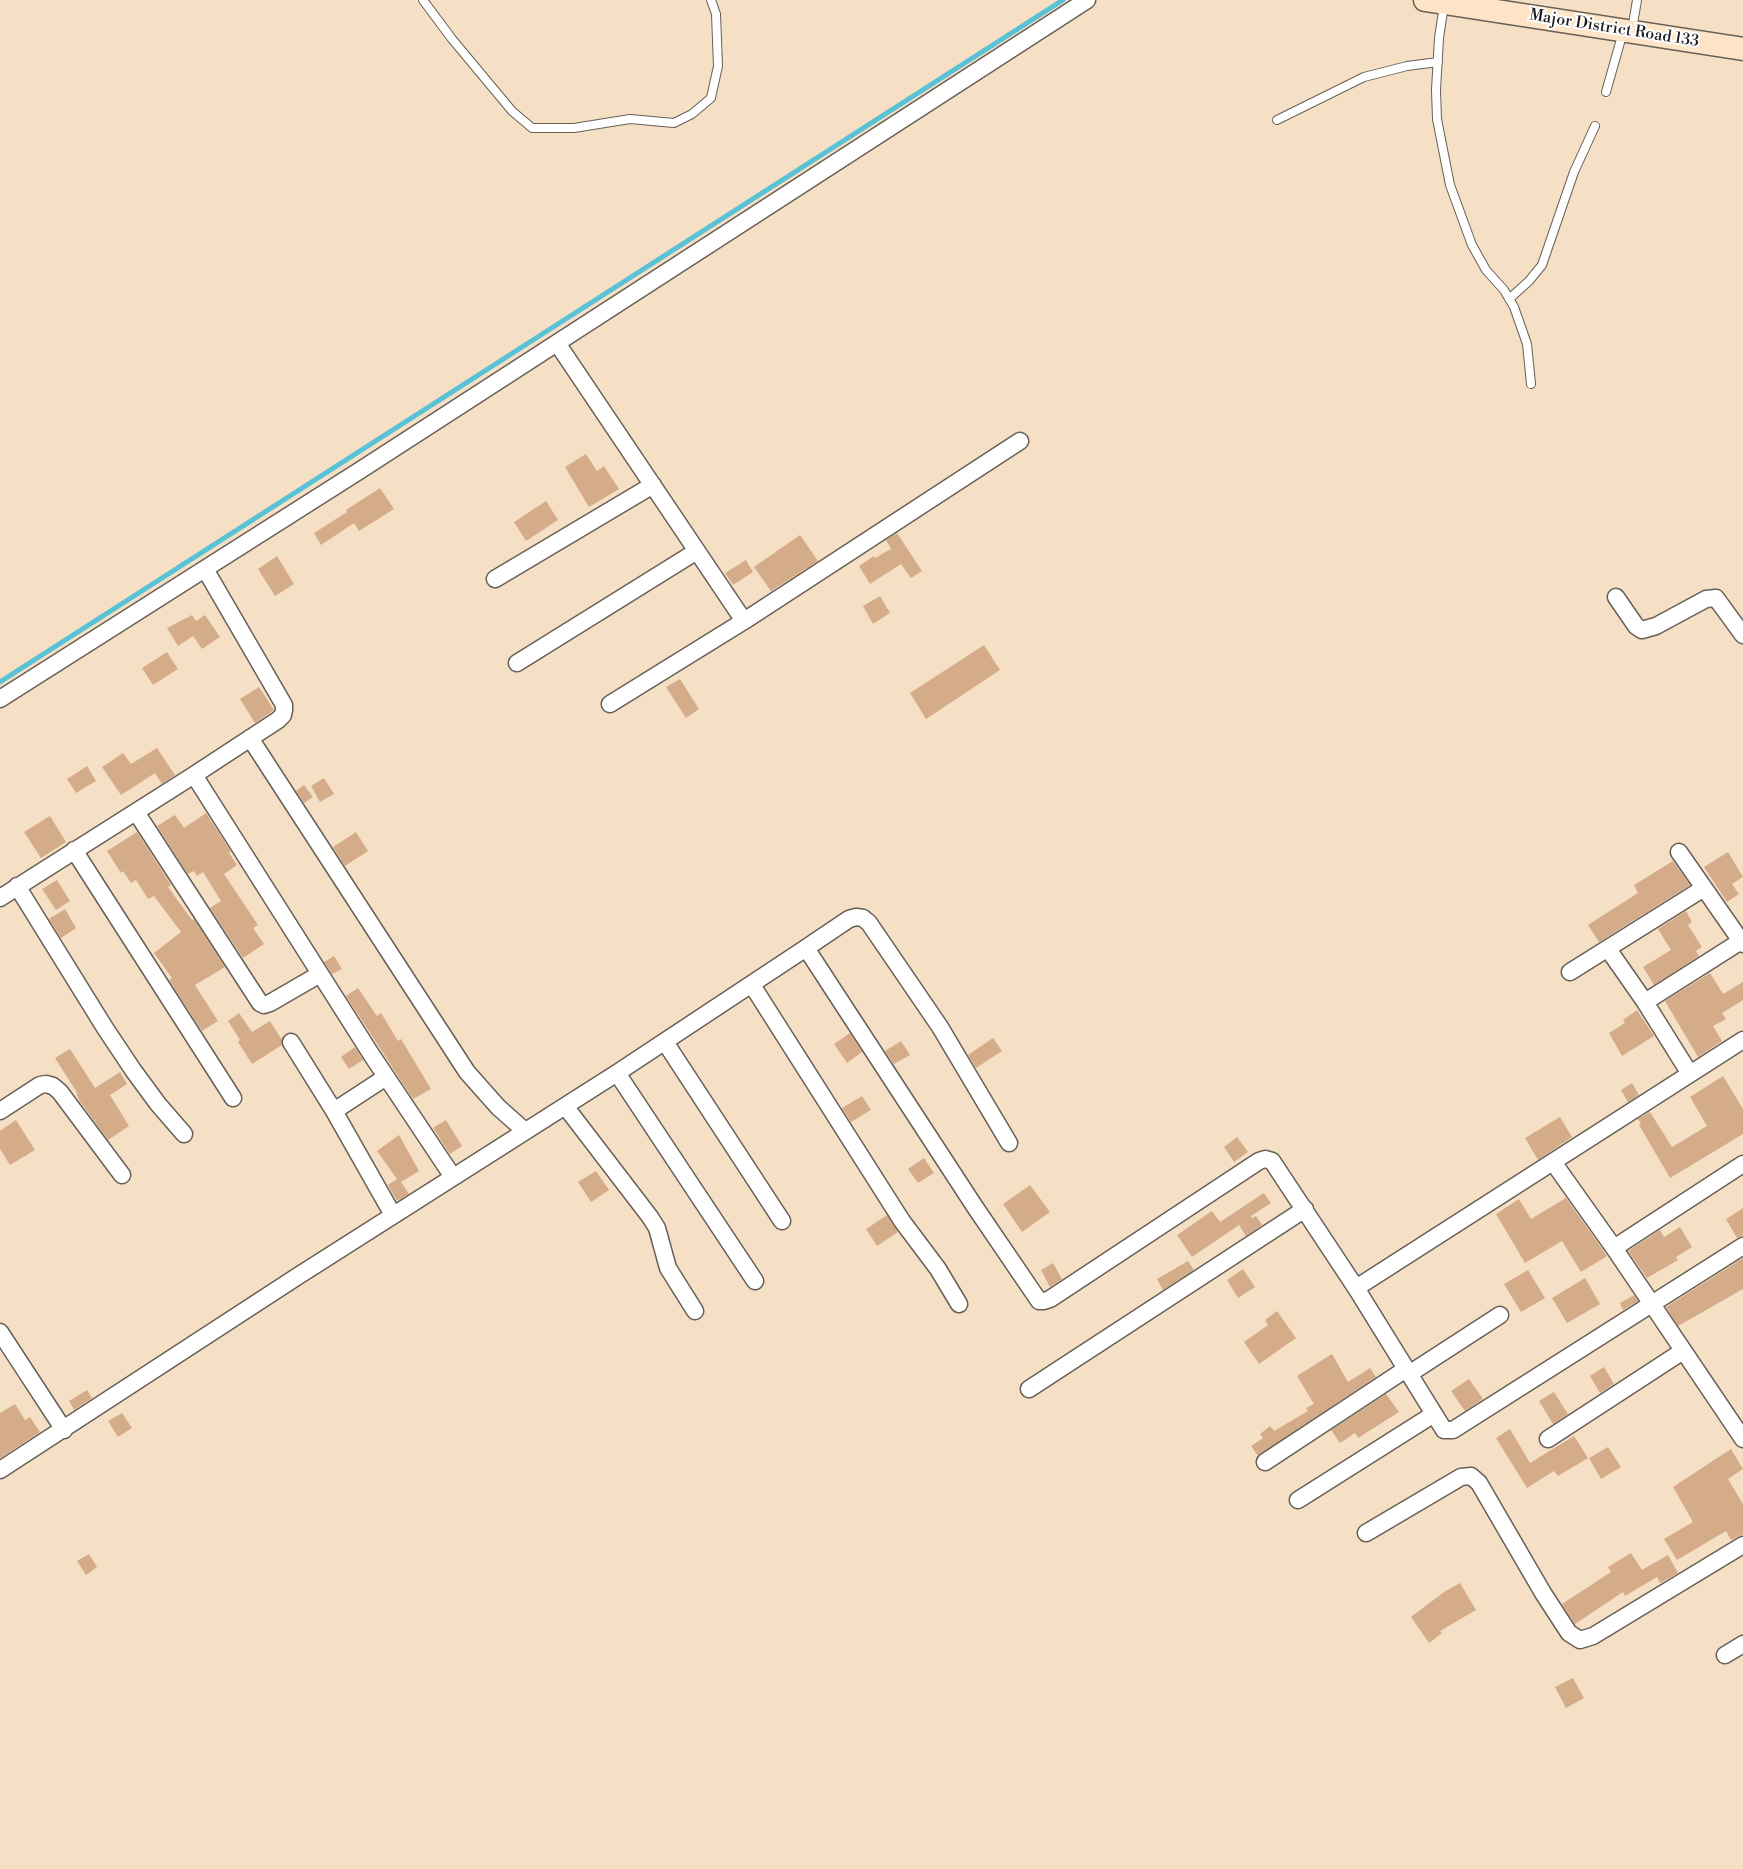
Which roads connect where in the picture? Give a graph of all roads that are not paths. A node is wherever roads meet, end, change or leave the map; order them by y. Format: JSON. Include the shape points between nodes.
{"nodes":[{"id":1,"x":423,"y":0,"type":"edge"},
{"id":2,"x":711,"y":0,"type":"edge"},
{"id":3,"x":1087,"y":0,"type":"edge"},
{"id":4,"x":1637,"y":0,"type":"edge"},
{"id":5,"x":1434,"y":1,"type":"edge"},
{"id":6,"x":1627,"y":31,"type":"junction"},
{"id":7,"x":1743,"y":48,"type":"edge"},
{"id":8,"x":1438,"y":62,"type":"junction"},
{"id":9,"x":1606,"y":92,"type":"dead end"},
{"id":10,"x":1277,"y":120,"type":"dead end"},
{"id":11,"x":1595,"y":126,"type":"dead end"},
{"id":12,"x":1509,"y":299,"type":"junction"},
{"id":13,"x":558,"y":342,"type":"junction"},
{"id":14,"x":1531,"y":384,"type":"dead end"},
{"id":15,"x":1020,"y":441,"type":"dead end"},
{"id":16,"x":653,"y":485,"type":"junction"},
{"id":17,"x":697,"y":551,"type":"junction"},
{"id":18,"x":205,"y":569,"type":"junction"},
{"id":19,"x":495,"y":579,"type":"dead end"},
{"id":20,"x":1616,"y":597,"type":"dead end"},
{"id":21,"x":744,"y":621,"type":"junction"},
{"id":22,"x":1743,"y":635,"type":"edge"},
{"id":23,"x":517,"y":663,"type":"dead end"},
{"id":24,"x":0,"y":699,"type":"edge"},
{"id":25,"x":610,"y":704,"type":"dead end"},
{"id":26,"x":250,"y":738,"type":"junction"},
{"id":27,"x":194,"y":775,"type":"junction"},
{"id":28,"x":136,"y":812,"type":"junction"},
{"id":29,"x":74,"y":850,"type":"junction"},
{"id":30,"x":1679,"y":852,"type":"dead end"},
{"id":31,"x":18,"y":886,"type":"junction"},
{"id":32,"x":1704,"y":888,"type":"junction"},
{"id":33,"x":0,"y":898,"type":"edge"},
{"id":34,"x":1742,"y":942,"type":"edge"},
{"id":35,"x":806,"y":948,"type":"junction"},
{"id":36,"x":1608,"y":949,"type":"junction"},
{"id":37,"x":1570,"y":972,"type":"dead end"},
{"id":38,"x":320,"y":974,"type":"junction"},
{"id":39,"x":752,"y":985,"type":"junction"},
{"id":40,"x":1645,"y":1002,"type":"junction"},
{"id":41,"x":1743,"y":1040,"type":"edge"},
{"id":42,"x":291,"y":1042,"type":"dead end"},
{"id":43,"x":665,"y":1042,"type":"junction"},
{"id":44,"x":617,"y":1073,"type":"junction"},
{"id":45,"x":1690,"y":1074,"type":"junction"},
{"id":46,"x":386,"y":1077,"type":"junction"},
{"id":47,"x":233,"y":1098,"type":"dead end"},
{"id":48,"x":566,"y":1106,"type":"junction"},
{"id":49,"x":0,"y":1111,"type":"edge"},
{"id":50,"x":334,"y":1112,"type":"junction"},
{"id":51,"x":525,"y":1131,"type":"junction"},
{"id":52,"x":184,"y":1134,"type":"dead end"},
{"id":53,"x":1009,"y":1143,"type":"dead end"},
{"id":54,"x":1553,"y":1162,"type":"junction"},
{"id":55,"x":1743,"y":1164,"type":"edge"},
{"id":56,"x":122,"y":1176,"type":"dead end"},
{"id":57,"x":453,"y":1177,"type":"junction"},
{"id":58,"x":1305,"y":1209,"type":"junction"},
{"id":59,"x":393,"y":1215,"type":"junction"},
{"id":60,"x":782,"y":1221,"type":"dead end"},
{"id":61,"x":1743,"y":1246,"type":"edge"},
{"id":62,"x":1614,"y":1248,"type":"junction"},
{"id":63,"x":755,"y":1281,"type":"dead end"},
{"id":64,"x":1356,"y":1288,"type":"junction"},
{"id":65,"x":958,"y":1304,"type":"dead end"},
{"id":66,"x":1651,"y":1304,"type":"junction"},
{"id":67,"x":696,"y":1311,"type":"dead end"},
{"id":68,"x":1500,"y":1316,"type":"dead end"},
{"id":69,"x":0,"y":1332,"type":"edge"},
{"id":70,"x":1683,"y":1351,"type":"junction"},
{"id":71,"x":1408,"y":1372,"type":"junction"},
{"id":72,"x":1029,"y":1390,"type":"dead end"},
{"id":73,"x":1434,"y":1414,"type":"junction"},
{"id":74,"x":64,"y":1430,"type":"junction"},
{"id":75,"x":1741,"y":1431,"type":"edge"},
{"id":76,"x":1548,"y":1439,"type":"dead end"},
{"id":77,"x":1265,"y":1462,"type":"dead end"},
{"id":78,"x":0,"y":1470,"type":"edge"},
{"id":79,"x":1298,"y":1500,"type":"dead end"},
{"id":80,"x":1366,"y":1533,"type":"dead end"},
{"id":81,"x":1743,"y":1545,"type":"edge"},
{"id":82,"x":1743,"y":1644,"type":"edge"},
{"id":83,"x":1725,"y":1655,"type":"dead end"}],
"edges":[{"from":1,"to":2,"type":"lane","via":[[512,111],[532,128],[574,128],[630,119],[674,123],[692,114],[711,98],[718,66],[716,14]]},
{"from":3,"to":13,"type":"street"},
{"from":4,"to":6,"type":"lane"},
{"from":5,"to":6,"type":"main road","name":"Major District Road 133"},
{"from":5,"to":8,"type":"lane","via":[[1439,38]]},
{"from":6,"to":7,"type":"main road","name":"Major District Road 133"},
{"from":6,"to":9,"type":"lane"},
{"from":8,"to":10,"type":"lane","via":[[1364,77]]},
{"from":8,"to":12,"type":"lane","via":[[1438,119],[1450,185],[1472,245],[1486,270]]},
{"from":11,"to":12,"type":"lane","via":[[1574,172],[1542,264],[1530,281]]},
{"from":12,"to":14,"type":"lane","via":[[1527,344]]},
{"from":13,"to":16,"type":"street"},
{"from":13,"to":18,"type":"street"},
{"from":15,"to":21,"type":"street"},
{"from":16,"to":17,"type":"street"},
{"from":16,"to":19,"type":"street"},
{"from":17,"to":21,"type":"street"},
{"from":17,"to":23,"type":"street"},
{"from":18,"to":24,"type":"street"},
{"from":18,"to":26,"type":"street","via":[[284,705],[283,715]]},
{"from":20,"to":22,"type":"street","via":[[1642,630],[1656,626],[1706,599],[1716,598]]},
{"from":21,"to":25,"type":"street"},
{"from":26,"to":27,"type":"street"},
{"from":26,"to":51,"type":"street","via":[[466,1072]]},
{"from":27,"to":28,"type":"street"},
{"from":27,"to":38,"type":"street"},
{"from":28,"to":29,"type":"street"},
{"from":28,"to":38,"type":"street","via":[[260,1003],[270,1003]]},
{"from":29,"to":31,"type":"street"},
{"from":29,"to":47,"type":"street"},
{"from":30,"to":32,"type":"street"},
{"from":31,"to":33,"type":"street"},
{"from":31,"to":52,"type":"street","via":[[104,1028],[158,1104]]},
{"from":32,"to":34,"type":"street"},
{"from":32,"to":36,"type":"street"},
{"from":34,"to":40,"type":"street"},
{"from":35,"to":39,"type":"street"},
{"from":35,"to":53,"type":"street","via":[[856,917],[869,923],[940,1027]]},
{"from":35,"to":58,"type":"street","via":[[1039,1301],[1050,1299],[1259,1161],[1272,1161]]},
{"from":36,"to":37,"type":"street"},
{"from":36,"to":40,"type":"street"},
{"from":38,"to":46,"type":"street"},
{"from":39,"to":43,"type":"street"},
{"from":39,"to":65,"type":"street"},
{"from":40,"to":45,"type":"street"},
{"from":41,"to":45,"type":"street"},
{"from":42,"to":50,"type":"street"},
{"from":43,"to":44,"type":"street"},
{"from":43,"to":60,"type":"street"},
{"from":44,"to":48,"type":"street"},
{"from":44,"to":63,"type":"street"},
{"from":45,"to":54,"type":"street"},
{"from":46,"to":50,"type":"street"},
{"from":46,"to":57,"type":"street"},
{"from":48,"to":51,"type":"street"},
{"from":48,"to":67,"type":"street","via":[[650,1218],[668,1268]]},
{"from":49,"to":56,"type":"street","via":[[40,1085],[53,1086]]},
{"from":50,"to":59,"type":"street"},
{"from":51,"to":57,"type":"street"},
{"from":54,"to":62,"type":"street"},
{"from":54,"to":64,"type":"street"},
{"from":55,"to":62,"type":"street"},
{"from":57,"to":59,"type":"street"},
{"from":58,"to":64,"type":"street"},
{"from":58,"to":72,"type":"street"},
{"from":59,"to":74,"type":"street"},
{"from":61,"to":66,"type":"street"},
{"from":62,"to":66,"type":"street"},
{"from":64,"to":71,"type":"street"},
{"from":66,"to":70,"type":"street"},
{"from":66,"to":73,"type":"street","via":[[1453,1430],[1444,1430]]},
{"from":68,"to":71,"type":"street"},
{"from":69,"to":74,"type":"street"},
{"from":70,"to":75,"type":"street"},
{"from":70,"to":76,"type":"street"},
{"from":71,"to":73,"type":"street"},
{"from":71,"to":77,"type":"street"},
{"from":73,"to":79,"type":"street"},
{"from":74,"to":78,"type":"street"},
{"from":80,"to":81,"type":"street","via":[[1461,1477],[1471,1476],[1479,1483],[1569,1633],[1580,1640],[1593,1636]]},
{"from":82,"to":83,"type":"street"}]}
